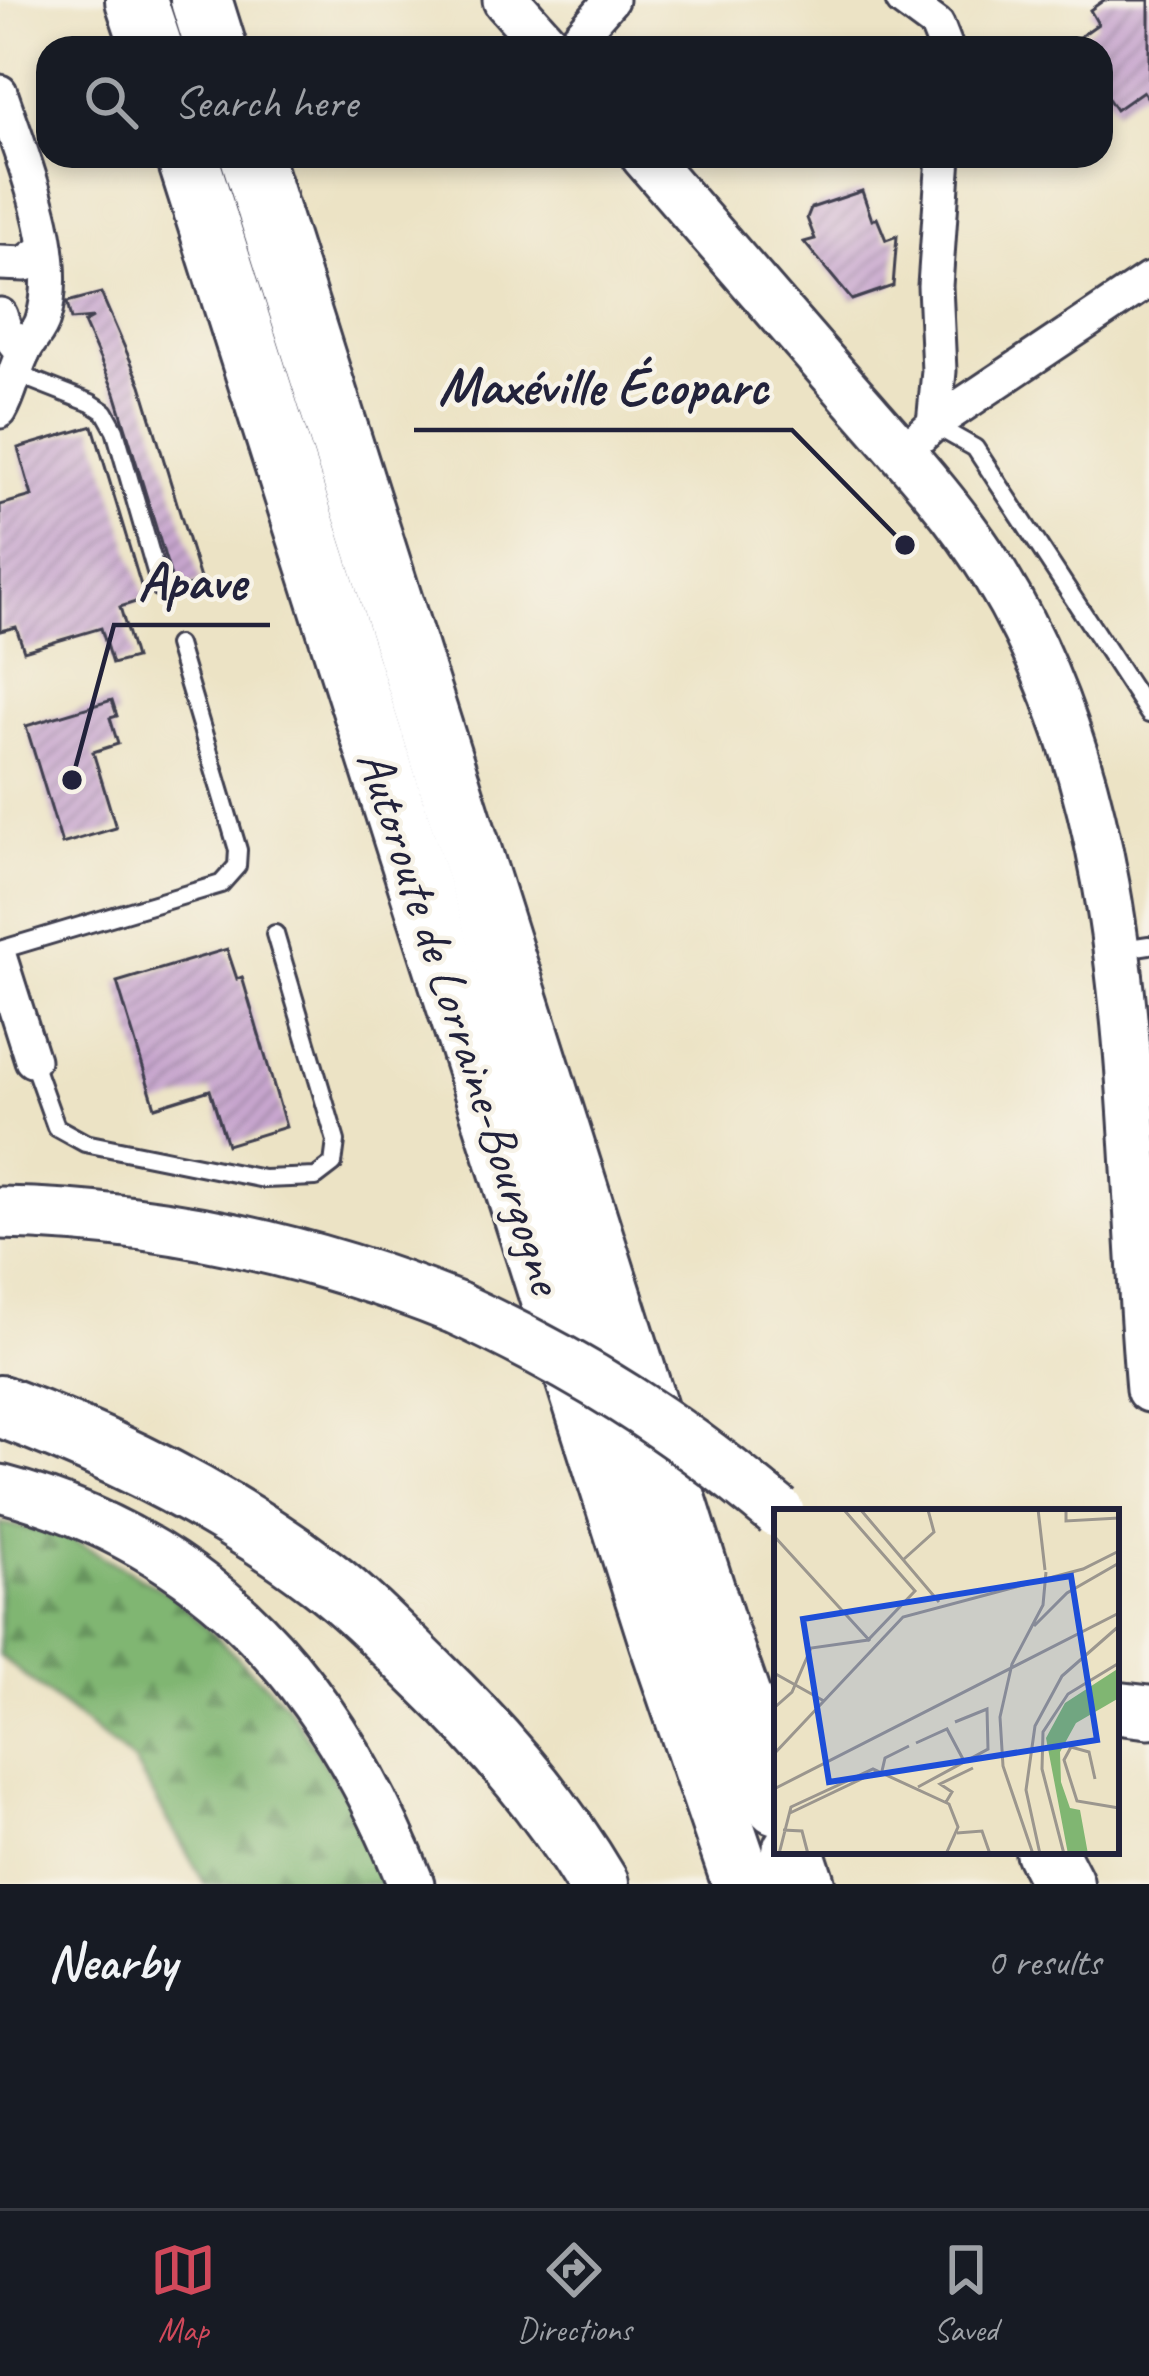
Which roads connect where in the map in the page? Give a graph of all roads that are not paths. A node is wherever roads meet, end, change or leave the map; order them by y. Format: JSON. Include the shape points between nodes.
{"nodes":[{"id":1,"x":136,"y":0,"type":"edge"},
{"id":2,"x":201,"y":0,"type":"edge"},
{"id":3,"x":611,"y":0,"type":"edge"},
{"id":4,"x":903,"y":0,"type":"edge"},
{"id":5,"x":148,"y":36,"type":"edge"},
{"id":6,"x":212,"y":36,"type":"edge"},
{"id":7,"x":580,"y":36,"type":"edge"},
{"id":8,"x":941,"y":36,"type":"edge"},
{"id":9,"x":0,"y":92,"type":"edge"},
{"id":10,"x":191,"y":168,"type":"edge"},
{"id":11,"x":255,"y":168,"type":"edge"},
{"id":12,"x":656,"y":168,"type":"edge"},
{"id":13,"x":943,"y":168,"type":"edge"},
{"id":14,"x":45,"y":249,"type":"junction"},
{"id":15,"x":0,"y":263,"type":"edge"},
{"id":16,"x":1149,"y":280,"type":"edge"},
{"id":17,"x":0,"y":315,"type":"edge"},
{"id":18,"x":20,"y":363,"type":"junction"},
{"id":19,"x":0,"y":412,"type":"edge"},
{"id":20,"x":918,"y":438,"type":"junction"},
{"id":21,"x":161,"y":589,"type":"dead end"},
{"id":22,"x":177,"y":645,"type":"dead end"},
{"id":23,"x":1149,"y":714,"type":"edge"},
{"id":24,"x":275,"y":934,"type":"dead end"},
{"id":25,"x":1132,"y":948,"type":"edge"},
{"id":26,"x":0,"y":950,"type":"edge"},
{"id":27,"x":0,"y":959,"type":"edge"},
{"id":28,"x":32,"y":1060,"type":"joint"},
{"id":29,"x":1137,"y":1157,"type":"junction"},
{"id":30,"x":1149,"y":1201,"type":"edge"},
{"id":31,"x":0,"y":1213,"type":"edge"},
{"id":32,"x":1149,"y":1389,"type":"edge"},
{"id":33,"x":0,"y":1406,"type":"edge"},
{"id":34,"x":0,"y":1488,"type":"edge"},
{"id":35,"x":774,"y":1509,"type":"edge"},
{"id":36,"x":1119,"y":1708,"type":"edge"},
{"id":37,"x":1149,"y":1712,"type":"edge"},
{"id":38,"x":774,"y":1795,"type":"edge"},
{"id":39,"x":794,"y":1854,"type":"edge"},
{"id":40,"x":1048,"y":1854,"type":"edge"},
{"id":41,"x":411,"y":1884,"type":"edge"},
{"id":42,"x":598,"y":1884,"type":"edge"},
{"id":43,"x":743,"y":1884,"type":"edge"},
{"id":44,"x":805,"y":1884,"type":"edge"},
{"id":45,"x":1063,"y":1884,"type":"edge"}],
"edges":[{"from":1,"to":5,"type":"highway"},
{"from":2,"to":6,"type":"highway"},
{"from":3,"to":7,"type":"street"},
{"from":4,"to":8,"type":"street"},
{"from":9,"to":14,"type":"street"},
{"from":10,"to":43,"type":"highway","name":"Autoroute de Lorraine-Bourgogne"},
{"from":11,"to":38,"type":"highway","name":"Autoroute de Lorraine-Bourgogne"},
{"from":12,"to":20,"type":"main road"},
{"from":13,"to":20,"type":"street","via":[[935,286],[940,371]]},
{"from":14,"to":15,"type":"street","via":[[25,264]]},
{"from":14,"to":18,"type":"street","via":[[43,322]]},
{"from":16,"to":20,"type":"street"},
{"from":17,"to":18,"type":"street"},
{"from":18,"to":19,"type":"street"},
{"from":18,"to":21,"type":"lane","via":[[105,412]]},
{"from":20,"to":23,"type":"lane","via":[[975,448]]},
{"from":20,"to":25,"type":"main road","via":[[1050,686]]},
{"from":22,"to":26,"type":"lane","via":[[237,866],[221,884]]},
{"from":24,"to":28,"type":"lane","via":[[336,1141],[333,1164],[316,1178],[264,1178],[85,1143],[56,1126]]},
{"from":25,"to":29,"type":"main road"},
{"from":27,"to":28,"type":"street"},
{"from":29,"to":30,"type":"main road"},
{"from":29,"to":32,"type":"main road"},
{"from":31,"to":35,"type":"main road","bridge":true,"via":[[136,1222],[262,1244],[387,1280],[550,1353],[688,1438]]},
{"from":33,"to":42,"type":"highway","via":[[160,1476],[324,1579],[473,1718]]},
{"from":34,"to":41,"type":"main road","via":[[137,1541],[260,1637],[342,1738]]},
{"from":36,"to":37,"type":"main road"},
{"from":39,"to":44,"type":"highway"},
{"from":40,"to":45,"type":"highway"}]}
